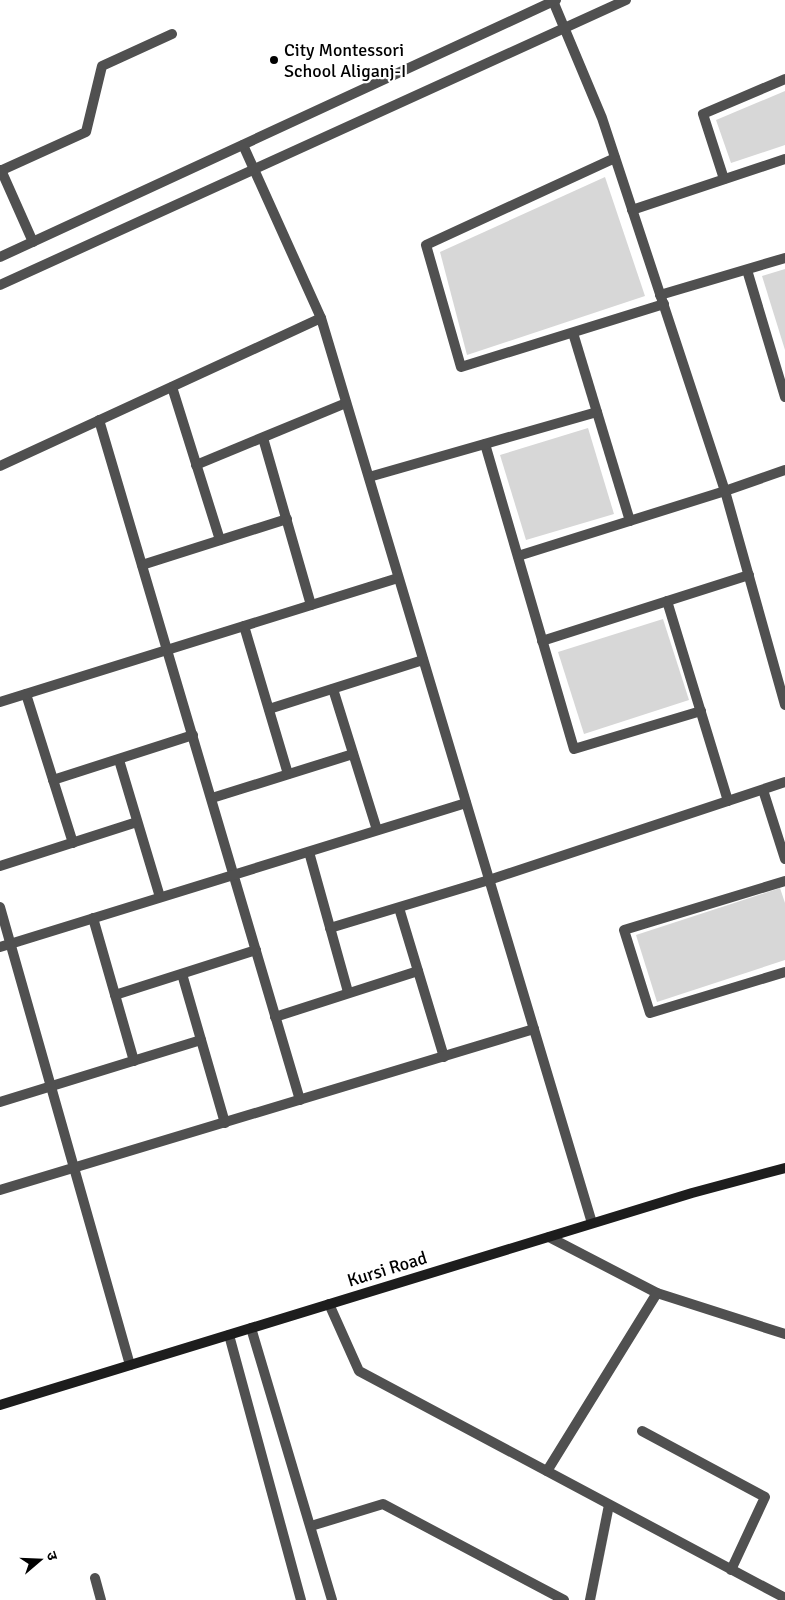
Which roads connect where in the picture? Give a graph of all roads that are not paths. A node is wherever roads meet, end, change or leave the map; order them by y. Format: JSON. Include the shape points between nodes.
{"nodes":[{"id":1,"x":626,"y":0,"type":"edge"},
{"id":2,"x":555,"y":1,"type":"edge"},
{"id":3,"x":565,"y":28,"type":"junction"},
{"id":4,"x":172,"y":34,"type":"dead end"},
{"id":5,"x":785,"y":80,"type":"edge"},
{"id":6,"x":243,"y":145,"type":"junction"},
{"id":7,"x":615,"y":158,"type":"junction"},
{"id":8,"x":785,"y":158,"type":"edge"},
{"id":9,"x":254,"y":169,"type":"junction"},
{"id":10,"x":1,"y":170,"type":"edge"},
{"id":11,"x":724,"y":179,"type":"junction"},
{"id":12,"x":632,"y":210,"type":"junction"},
{"id":13,"x":33,"y":242,"type":"junction"},
{"id":14,"x":0,"y":257,"type":"edge"},
{"id":15,"x":785,"y":258,"type":"edge"},
{"id":16,"x":746,"y":270,"type":"junction"},
{"id":17,"x":0,"y":285,"type":"edge"},
{"id":18,"x":662,"y":299,"type":"junction"},
{"id":19,"x":320,"y":318,"type":"junction"},
{"id":20,"x":573,"y":333,"type":"junction"},
{"id":21,"x":782,"y":378,"type":"edge"},
{"id":22,"x":172,"y":386,"type":"junction"},
{"id":23,"x":785,"y":397,"type":"edge"},
{"id":24,"x":346,"y":402,"type":"junction"},
{"id":25,"x":597,"y":412,"type":"junction"},
{"id":26,"x":99,"y":420,"type":"junction"},
{"id":27,"x":263,"y":438,"type":"junction"},
{"id":28,"x":485,"y":444,"type":"junction"},
{"id":29,"x":196,"y":465,"type":"junction"},
{"id":30,"x":0,"y":466,"type":"edge"},
{"id":31,"x":785,"y":470,"type":"edge"},
{"id":32,"x":369,"y":477,"type":"junction"},
{"id":33,"x":725,"y":491,"type":"junction"},
{"id":34,"x":287,"y":519,"type":"junction"},
{"id":35,"x":630,"y":521,"type":"junction"},
{"id":36,"x":220,"y":540,"type":"junction"},
{"id":37,"x":518,"y":556,"type":"junction"},
{"id":38,"x":142,"y":565,"type":"junction"},
{"id":39,"x":749,"y":575,"type":"junction"},
{"id":40,"x":398,"y":578,"type":"junction"},
{"id":41,"x":668,"y":601,"type":"junction"},
{"id":42,"x":311,"y":605,"type":"junction"},
{"id":43,"x":244,"y":626,"type":"junction"},
{"id":44,"x":542,"y":641,"type":"junction"},
{"id":45,"x":168,"y":650,"type":"junction"},
{"id":46,"x":423,"y":660,"type":"junction"},
{"id":47,"x":782,"y":685,"type":"edge"},
{"id":48,"x":333,"y":689,"type":"junction"},
{"id":49,"x":26,"y":694,"type":"junction"},
{"id":50,"x":0,"y":702,"type":"edge"},
{"id":51,"x":785,"y":705,"type":"edge"},
{"id":52,"x":269,"y":709,"type":"junction"},
{"id":53,"x":700,"y":710,"type":"junction"},
{"id":54,"x":193,"y":735,"type":"junction"},
{"id":55,"x":353,"y":754,"type":"junction"},
{"id":56,"x":118,"y":760,"type":"junction"},
{"id":57,"x":288,"y":774,"type":"junction"},
{"id":58,"x":53,"y":780,"type":"junction"},
{"id":59,"x":785,"y":782,"type":"edge"},
{"id":60,"x":763,"y":790,"type":"junction"},
{"id":61,"x":212,"y":798,"type":"junction"},
{"id":62,"x":728,"y":801,"type":"junction"},
{"id":63,"x":466,"y":803,"type":"junction"},
{"id":64,"x":137,"y":822,"type":"junction"},
{"id":65,"x":377,"y":830,"type":"junction"},
{"id":66,"x":73,"y":842,"type":"junction"},
{"id":67,"x":309,"y":852,"type":"junction"},
{"id":68,"x":785,"y":859,"type":"edge"},
{"id":69,"x":0,"y":866,"type":"edge"},
{"id":70,"x":234,"y":875,"type":"junction"},
{"id":71,"x":489,"y":880,"type":"junction"},
{"id":72,"x":785,"y":881,"type":"edge"},
{"id":73,"x":160,"y":898,"type":"junction"},
{"id":74,"x":0,"y":906,"type":"edge"},
{"id":75,"x":399,"y":908,"type":"junction"},
{"id":76,"x":93,"y":918,"type":"junction"},
{"id":77,"x":330,"y":928,"type":"junction"},
{"id":78,"x":5,"y":945,"type":"edge"},
{"id":79,"x":256,"y":950,"type":"junction"},
{"id":80,"x":418,"y":970,"type":"junction"},
{"id":81,"x":785,"y":972,"type":"edge"},
{"id":82,"x":182,"y":974,"type":"junction"},
{"id":83,"x":348,"y":992,"type":"junction"},
{"id":84,"x":115,"y":995,"type":"junction"},
{"id":85,"x":275,"y":1017,"type":"junction"},
{"id":86,"x":534,"y":1030,"type":"junction"},
{"id":87,"x":201,"y":1040,"type":"junction"},
{"id":88,"x":444,"y":1056,"type":"junction"},
{"id":89,"x":134,"y":1061,"type":"junction"},
{"id":90,"x":52,"y":1088,"type":"junction"},
{"id":91,"x":300,"y":1100,"type":"junction"},
{"id":92,"x":0,"y":1102,"type":"edge"},
{"id":93,"x":225,"y":1122,"type":"junction"},
{"id":94,"x":74,"y":1168,"type":"junction"},
{"id":95,"x":785,"y":1168,"type":"edge"},
{"id":96,"x":0,"y":1190,"type":"edge"},
{"id":97,"x":592,"y":1224,"type":"junction"},
{"id":98,"x":549,"y":1237,"type":"junction"},
{"id":99,"x":657,"y":1293,"type":"junction"},
{"id":100,"x":329,"y":1304,"type":"junction"},
{"id":101,"x":251,"y":1328,"type":"junction"},
{"id":102,"x":785,"y":1334,"type":"edge"},
{"id":103,"x":229,"y":1335,"type":"junction"},
{"id":104,"x":130,"y":1365,"type":"junction"},
{"id":105,"x":0,"y":1405,"type":"edge"},
{"id":106,"x":642,"y":1431,"type":"dead end"},
{"id":107,"x":547,"y":1471,"type":"junction"},
{"id":108,"x":609,"y":1505,"type":"junction"},
{"id":109,"x":311,"y":1526,"type":"junction"},
{"id":110,"x":732,"y":1570,"type":"junction"},
{"id":111,"x":95,"y":1578,"type":"dead end"},
{"id":112,"x":785,"y":1598,"type":"edge"},
{"id":113,"x":101,"y":1600,"type":"edge"},
{"id":114,"x":301,"y":1600,"type":"edge"},
{"id":115,"x":332,"y":1600,"type":"edge"},
{"id":116,"x":564,"y":1600,"type":"edge"},
{"id":117,"x":590,"y":1600,"type":"edge"}],
"edges":[{"from":1,"to":3,"type":"street"},
{"from":2,"to":3,"type":"street"},
{"from":2,"to":6,"type":"street"},
{"from":3,"to":7,"type":"street"},
{"from":3,"to":9,"type":"street"},
{"from":4,"to":10,"type":"street","via":[[102,66],[86,132]]},
{"from":5,"to":11,"type":"street","via":[[703,114]]},
{"from":6,"to":9,"type":"street"},
{"from":6,"to":13,"type":"street"},
{"from":7,"to":12,"type":"street"},
{"from":7,"to":20,"type":"street","via":[[426,245],[461,367]]},
{"from":8,"to":11,"type":"street"},
{"from":9,"to":17,"type":"street"},
{"from":9,"to":19,"type":"street"},
{"from":10,"to":13,"type":"street"},
{"from":11,"to":12,"type":"street"},
{"from":12,"to":18,"type":"street"},
{"from":13,"to":14,"type":"street"},
{"from":15,"to":16,"type":"street"},
{"from":16,"to":18,"type":"street"},
{"from":16,"to":21,"type":"street"},
{"from":18,"to":20,"type":"street"},
{"from":18,"to":33,"type":"street"},
{"from":19,"to":22,"type":"street"},
{"from":19,"to":24,"type":"street"},
{"from":20,"to":25,"type":"street"},
{"from":21,"to":23,"type":"street"},
{"from":22,"to":26,"type":"street"},
{"from":22,"to":29,"type":"street"},
{"from":24,"to":27,"type":"street"},
{"from":24,"to":32,"type":"street"},
{"from":25,"to":28,"type":"street"},
{"from":25,"to":35,"type":"street"},
{"from":26,"to":30,"type":"street"},
{"from":26,"to":38,"type":"street"},
{"from":27,"to":29,"type":"street"},
{"from":27,"to":34,"type":"street"},
{"from":28,"to":32,"type":"street"},
{"from":28,"to":37,"type":"street"},
{"from":29,"to":36,"type":"street"},
{"from":31,"to":33,"type":"street"},
{"from":32,"to":40,"type":"street"},
{"from":33,"to":35,"type":"street"},
{"from":33,"to":39,"type":"street"},
{"from":34,"to":36,"type":"street"},
{"from":34,"to":42,"type":"street"},
{"from":35,"to":37,"type":"street"},
{"from":36,"to":38,"type":"street"},
{"from":37,"to":44,"type":"street"},
{"from":38,"to":45,"type":"street"},
{"from":39,"to":41,"type":"street"},
{"from":39,"to":47,"type":"street"},
{"from":40,"to":42,"type":"street"},
{"from":40,"to":46,"type":"street"},
{"from":41,"to":44,"type":"street"},
{"from":41,"to":53,"type":"street"},
{"from":42,"to":43,"type":"street"},
{"from":43,"to":45,"type":"street"},
{"from":43,"to":52,"type":"street"},
{"from":44,"to":53,"type":"street","via":[[574,750]]},
{"from":45,"to":49,"type":"street"},
{"from":45,"to":54,"type":"street"},
{"from":46,"to":48,"type":"street"},
{"from":46,"to":63,"type":"street"},
{"from":47,"to":51,"type":"street"},
{"from":48,"to":52,"type":"street"},
{"from":48,"to":55,"type":"street"},
{"from":49,"to":50,"type":"street"},
{"from":49,"to":58,"type":"street"},
{"from":52,"to":57,"type":"street"},
{"from":53,"to":62,"type":"street"},
{"from":54,"to":56,"type":"street"},
{"from":54,"to":61,"type":"street"},
{"from":55,"to":57,"type":"street"},
{"from":55,"to":65,"type":"street"},
{"from":56,"to":58,"type":"street"},
{"from":56,"to":64,"type":"street"},
{"from":57,"to":61,"type":"street"},
{"from":58,"to":66,"type":"street"},
{"from":59,"to":60,"type":"street"},
{"from":60,"to":62,"type":"street"},
{"from":60,"to":68,"type":"street"},
{"from":61,"to":70,"type":"street"},
{"from":62,"to":71,"type":"street"},
{"from":63,"to":65,"type":"street"},
{"from":63,"to":71,"type":"street"},
{"from":64,"to":66,"type":"street"},
{"from":64,"to":73,"type":"street"},
{"from":65,"to":67,"type":"street"},
{"from":66,"to":69,"type":"street"},
{"from":67,"to":70,"type":"street"},
{"from":67,"to":77,"type":"street"},
{"from":70,"to":73,"type":"street"},
{"from":70,"to":79,"type":"street"},
{"from":71,"to":75,"type":"street"},
{"from":71,"to":86,"type":"street"},
{"from":72,"to":81,"type":"street","via":[[624,930],[650,1013]]},
{"from":73,"to":76,"type":"street"},
{"from":74,"to":78,"type":"street"},
{"from":75,"to":77,"type":"street"},
{"from":75,"to":80,"type":"street"},
{"from":76,"to":78,"type":"street"},
{"from":76,"to":84,"type":"street"},
{"from":77,"to":83,"type":"street"},
{"from":78,"to":90,"type":"street"},
{"from":79,"to":82,"type":"street"},
{"from":79,"to":85,"type":"street"},
{"from":80,"to":83,"type":"street"},
{"from":80,"to":88,"type":"street"},
{"from":82,"to":84,"type":"street"},
{"from":82,"to":87,"type":"street"},
{"from":83,"to":85,"type":"street"},
{"from":84,"to":89,"type":"street"},
{"from":85,"to":91,"type":"street"},
{"from":86,"to":88,"type":"street"},
{"from":86,"to":97,"type":"street"},
{"from":87,"to":89,"type":"street"},
{"from":87,"to":93,"type":"street"},
{"from":88,"to":91,"type":"street"},
{"from":89,"to":90,"type":"street"},
{"from":90,"to":92,"type":"street"},
{"from":90,"to":94,"type":"street"},
{"from":91,"to":93,"type":"street"},
{"from":93,"to":94,"type":"street"},
{"from":94,"to":96,"type":"street"},
{"from":94,"to":104,"type":"street"},
{"from":95,"to":97,"type":"main road","name":"Kursi Road"},
{"from":97,"to":98,"type":"main road","name":"Kursi Road"},
{"from":98,"to":99,"type":"street"},
{"from":98,"to":100,"type":"main road","name":"Kursi Road"},
{"from":99,"to":102,"type":"street"},
{"from":99,"to":107,"type":"street"},
{"from":100,"to":101,"type":"main road","name":"Kursi Road"},
{"from":100,"to":107,"type":"street","via":[[359,1371]]},
{"from":101,"to":103,"type":"main road","name":"Kursi Road"},
{"from":101,"to":109,"type":"street"},
{"from":103,"to":104,"type":"main road","name":"Kursi Road"},
{"from":103,"to":114,"type":"street"},
{"from":104,"to":105,"type":"main road","name":"Kursi Road"},
{"from":106,"to":110,"type":"street","via":[[765,1497]]},
{"from":107,"to":108,"type":"street"},
{"from":108,"to":110,"type":"street"},
{"from":108,"to":117,"type":"street"},
{"from":109,"to":115,"type":"street"},
{"from":109,"to":116,"type":"street","via":[[382,1504]]},
{"from":110,"to":112,"type":"street"},
{"from":111,"to":113,"type":"street"}]}
